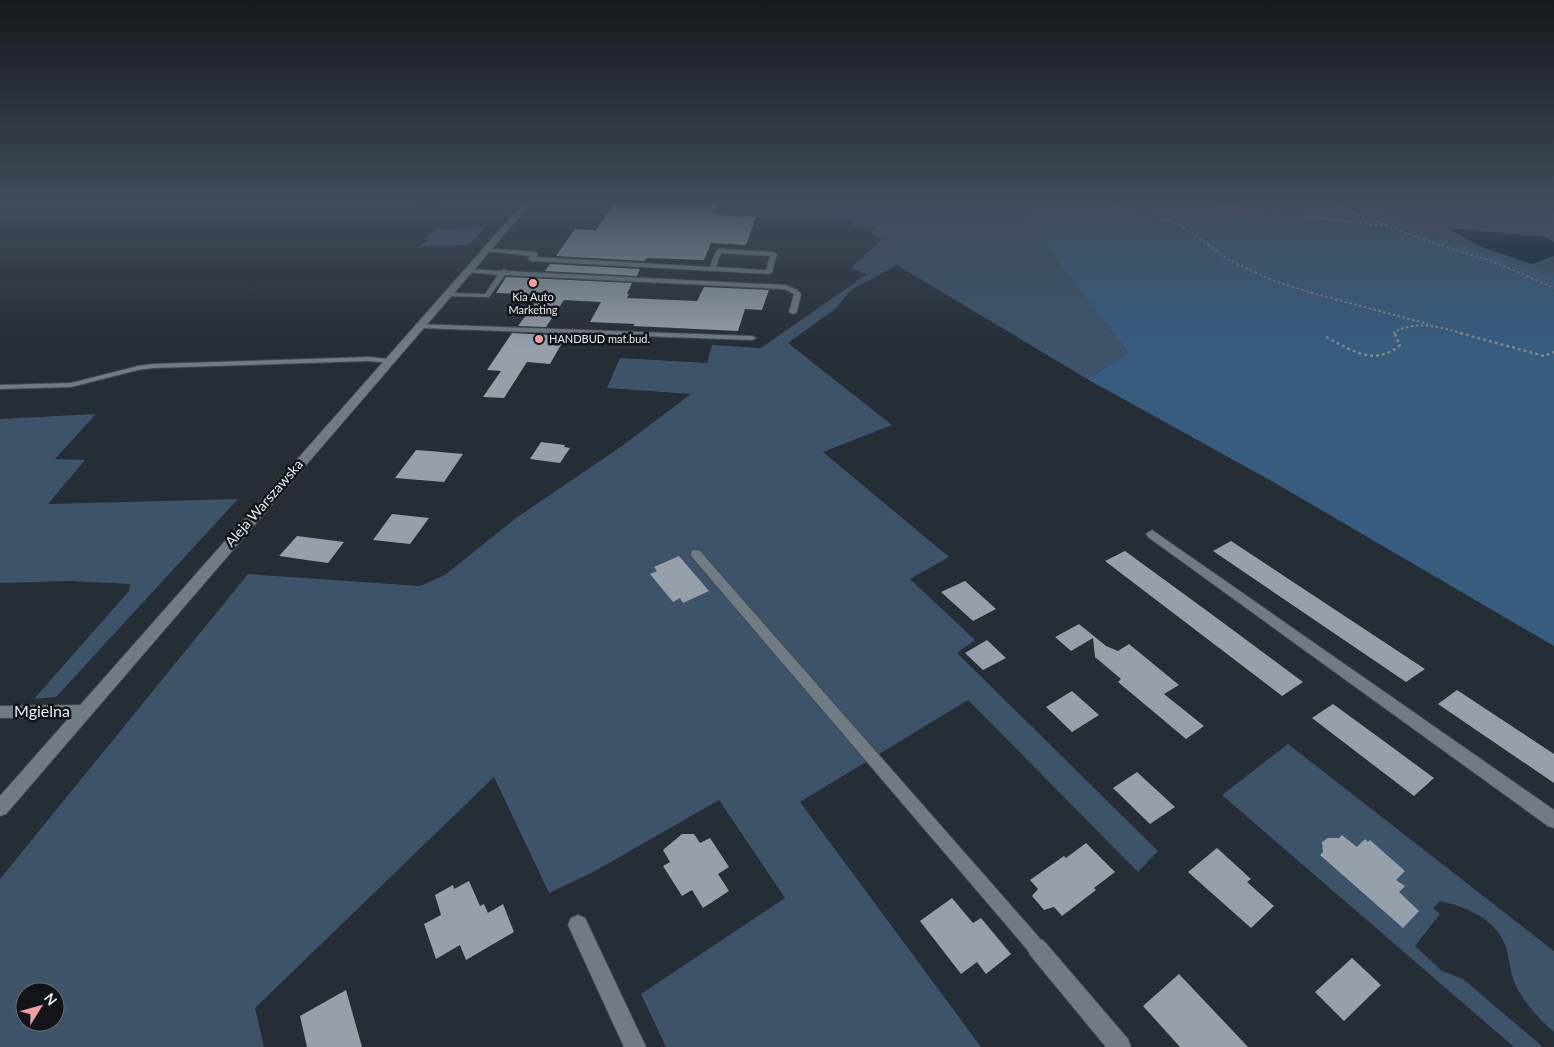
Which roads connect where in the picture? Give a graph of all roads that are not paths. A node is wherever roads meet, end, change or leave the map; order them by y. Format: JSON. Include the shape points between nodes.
{"nodes":[{"id":1,"x":486,"y":250,"type":"joint"},
{"id":2,"x":712,"y":269,"type":"junction"},
{"id":3,"x":467,"y":271,"type":"junction"},
{"id":4,"x":504,"y":271,"type":"junction"},
{"id":5,"x":447,"y":295,"type":"junction"},
{"id":6,"x":793,"y":312,"type":"dead end"},
{"id":7,"x":419,"y":326,"type":"junction"},
{"id":8,"x":752,"y":338,"type":"dead end"},
{"id":9,"x":389,"y":361,"type":"junction"},
{"id":10,"x":0,"y":388,"type":"edge"},
{"id":11,"x":1152,"y":534,"type":"dead end"},
{"id":12,"x":696,"y":554,"type":"dead end"},
{"id":13,"x":0,"y":712,"type":"edge"},
{"id":14,"x":84,"y":712,"type":"junction"},
{"id":15,"x":0,"y":808,"type":"edge"},
{"id":16,"x":1554,"y":820,"type":"edge"},
{"id":17,"x":578,"y":925,"type":"dead end"},
{"id":18,"x":1037,"y":948,"type":"joint"},
{"id":19,"x":635,"y":1047,"type":"edge"},
{"id":20,"x":1120,"y":1047,"type":"edge"}],
"edges":[{"from":1,"to":2,"type":"lane","via":[[536,254],[531,259]]},
{"from":1,"to":3,"type":"street","name":"Aleja Warszawska"},
{"from":2,"to":2,"type":"lane","via":[[769,272],[774,254],[719,251]]},
{"from":3,"to":4,"type":"lane"},
{"from":3,"to":5,"type":"street","name":"Aleja Warszawska"},
{"from":4,"to":5,"type":"lane","via":[[487,296]]},
{"from":4,"to":6,"type":"lane","via":[[785,287],[796,290],[798,294]]},
{"from":5,"to":7,"type":"street","name":"Aleja Warszawska"},
{"from":7,"to":8,"type":"lane"},
{"from":7,"to":9,"type":"street","name":"Aleja Warszawska"},
{"from":9,"to":10,"type":"lane","via":[[153,366],[71,385]]},
{"from":9,"to":14,"type":"street","name":"Aleja Warszawska"},
{"from":11,"to":16,"type":"street"},
{"from":12,"to":18,"type":"lane"},
{"from":13,"to":14,"type":"street","name":"Mgielna"},
{"from":14,"to":15,"type":"street","name":"Aleja Warszawska"},
{"from":17,"to":19,"type":"street"},
{"from":18,"to":20,"type":"street"}]}
